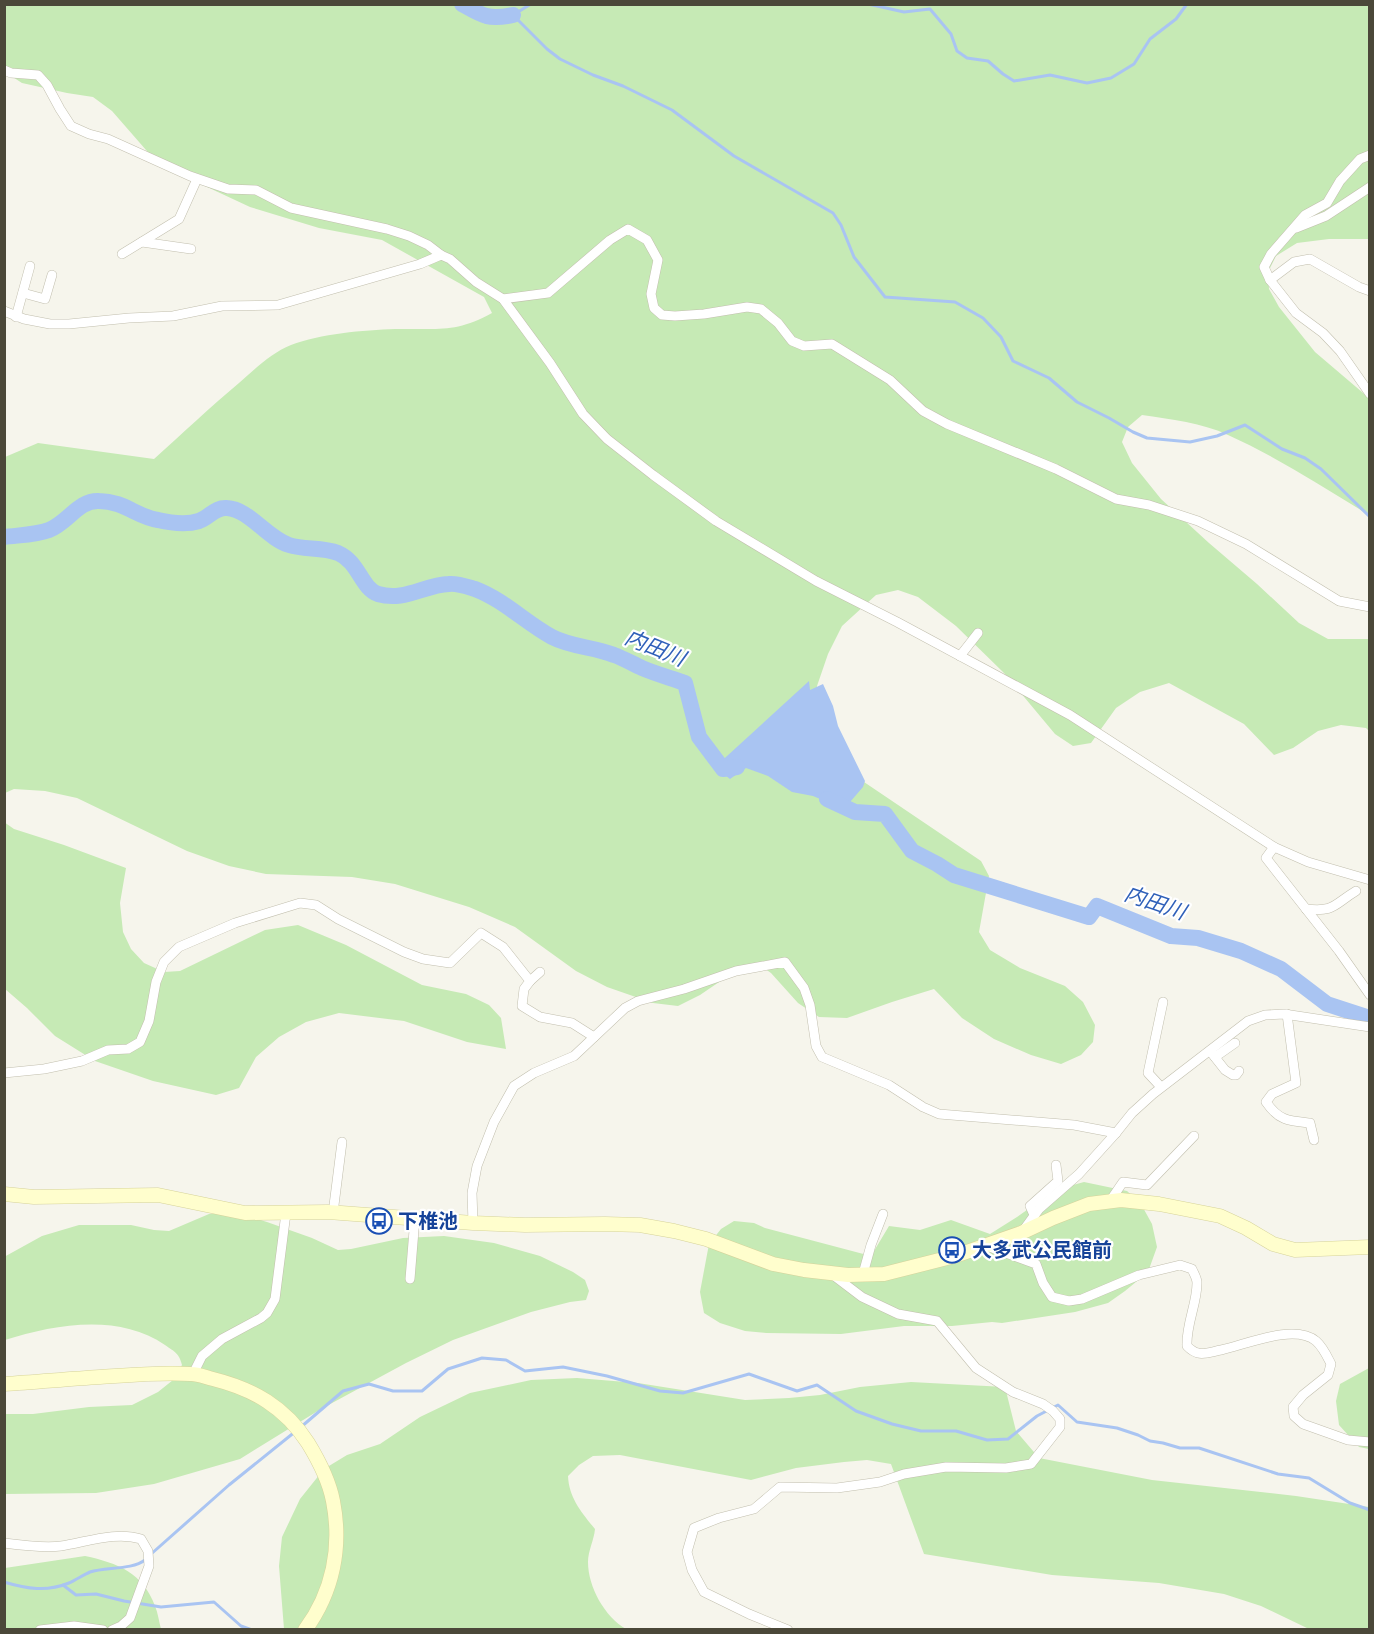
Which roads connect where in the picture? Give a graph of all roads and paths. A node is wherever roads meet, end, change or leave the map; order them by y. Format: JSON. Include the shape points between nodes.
{"nodes":[{"id":1,"x":4,"y":70,"type":"edge"},
{"id":2,"x":1370,"y":155,"type":"edge"},
{"id":3,"x":197,"y":179,"type":"junction"},
{"id":4,"x":1370,"y":187,"type":"edge"},
{"id":5,"x":1291,"y":231,"type":"junction"},
{"id":6,"x":142,"y":242,"type":"junction"},
{"id":7,"x":191,"y":249,"type":"dead end"},
{"id":8,"x":122,"y":254,"type":"dead end"},
{"id":9,"x":441,"y":255,"type":"junction"},
{"id":10,"x":30,"y":266,"type":"dead end"},
{"id":11,"x":52,"y":275,"type":"dead end"},
{"id":12,"x":1270,"y":280,"type":"junction"},
{"id":13,"x":1370,"y":291,"type":"edge"},
{"id":14,"x":23,"y":293,"type":"junction"},
{"id":15,"x":503,"y":299,"type":"junction"},
{"id":16,"x":4,"y":311,"type":"edge"},
{"id":17,"x":16,"y":317,"type":"junction"},
{"id":18,"x":1370,"y":394,"type":"edge"},
{"id":19,"x":1370,"y":608,"type":"edge"},
{"id":20,"x":978,"y":633,"type":"dead end"},
{"id":21,"x":960,"y":656,"type":"junction"},
{"id":22,"x":1274,"y":848,"type":"junction"},
{"id":23,"x":1370,"y":880,"type":"edge"},
{"id":24,"x":1356,"y":891,"type":"dead end"},
{"id":25,"x":1306,"y":909,"type":"junction"},
{"id":26,"x":540,"y":972,"type":"dead end"},
{"id":27,"x":530,"y":981,"type":"junction"},
{"id":28,"x":1370,"y":995,"type":"edge"},
{"id":29,"x":1163,"y":1002,"type":"dead end"},
{"id":30,"x":1287,"y":1014,"type":"junction"},
{"id":31,"x":1370,"y":1027,"type":"edge"},
{"id":32,"x":594,"y":1037,"type":"junction"},
{"id":33,"x":1235,"y":1042,"type":"dead end"},
{"id":34,"x":1213,"y":1054,"type":"junction"},
{"id":35,"x":1239,"y":1071,"type":"dead end"},
{"id":36,"x":4,"y":1073,"type":"edge"},
{"id":37,"x":1161,"y":1087,"type":"junction"},
{"id":38,"x":1116,"y":1133,"type":"junction"},
{"id":39,"x":1194,"y":1136,"type":"dead end"},
{"id":40,"x":1314,"y":1140,"type":"dead end"},
{"id":41,"x":342,"y":1142,"type":"dead end"},
{"id":42,"x":1056,"y":1165,"type":"dead end"},
{"id":43,"x":4,"y":1194,"type":"edge"},
{"id":44,"x":1110,"y":1201,"type":"junction"},
{"id":45,"x":286,"y":1213,"type":"junction"},
{"id":46,"x":333,"y":1213,"type":"junction"},
{"id":47,"x":883,"y":1214,"type":"dead end"},
{"id":48,"x":1034,"y":1215,"type":"junction"},
{"id":49,"x":415,"y":1218,"type":"junction"},
{"id":50,"x":473,"y":1223,"type":"junction"},
{"id":51,"x":1021,"y":1233,"type":"junction"},
{"id":52,"x":987,"y":1246,"type":"junction"},
{"id":53,"x":1370,"y":1247,"type":"edge"},
{"id":54,"x":831,"y":1274,"type":"junction"},
{"id":55,"x":863,"y":1274,"type":"junction"},
{"id":56,"x":410,"y":1279,"type":"dead end"},
{"id":57,"x":194,"y":1374,"type":"junction"},
{"id":58,"x":4,"y":1384,"type":"edge"},
{"id":59,"x":1370,"y":1442,"type":"edge"},
{"id":60,"x":4,"y":1543,"type":"edge"},
{"id":61,"x":40,"y":1629,"type":"edge"},
{"id":62,"x":103,"y":1629,"type":"edge"},
{"id":63,"x":112,"y":1629,"type":"edge"},
{"id":64,"x":305,"y":1629,"type":"edge"},
{"id":65,"x":788,"y":1629,"type":"edge"}],
"edges":[{"from":1,"to":3,"type":"street","via":[[38,75],[71,126]]},
{"from":2,"to":5,"type":"street","via":[[1360,159],[1340,181],[1327,203],[1305,215]]},
{"from":3,"to":6,"type":"street","via":[[179,219]]},
{"from":3,"to":9,"type":"street","via":[[228,189],[256,190],[291,208],[387,229],[428,245]]},
{"from":4,"to":5,"type":"street","via":[[1326,216]]},
{"from":5,"to":12,"type":"street","via":[[1264,267]]},
{"from":6,"to":7,"type":"street"},
{"from":6,"to":8,"type":"street"},
{"from":9,"to":15,"type":"street"},
{"from":9,"to":17,"type":"street","via":[[278,305],[222,306],[173,316],[69,324]]},
{"from":10,"to":14,"type":"street"},
{"from":11,"to":14,"type":"street","via":[[45,299]]},
{"from":12,"to":13,"type":"street","via":[[1294,262],[1310,259]]},
{"from":12,"to":18,"type":"street","via":[[1296,313],[1340,351]]},
{"from":14,"to":17,"type":"street"},
{"from":15,"to":19,"type":"street","via":[[548,293],[628,229],[647,240],[658,260],[651,294],[654,308],[662,315],[760,309],[792,341],[804,346],[832,344],[890,380],[923,411],[947,424],[1056,469],[1116,499],[1198,521],[1246,544],[1339,601]]},
{"from":15,"to":21,"type":"street","via":[[583,414],[607,439],[653,475],[716,522],[780,560]]},
{"from":16,"to":17,"type":"street"},
{"from":20,"to":21,"type":"street"},
{"from":21,"to":22,"type":"street","via":[[1070,715]]},
{"from":22,"to":23,"type":"street"},
{"from":22,"to":25,"type":"street","via":[[1266,858]]},
{"from":24,"to":25,"type":"street","via":[[1331,909]]},
{"from":25,"to":28,"type":"street"},
{"from":26,"to":27,"type":"street"},
{"from":27,"to":32,"type":"street","via":[[522,1006],[540,1017],[572,1023]]},
{"from":27,"to":36,"type":"street","via":[[502,947],[481,933],[450,963],[423,959],[316,905],[300,903],[235,923],[179,947],[164,962],[140,1042],[128,1049],[108,1050],[44,1069]]},
{"from":29,"to":37,"type":"street","via":[[1148,1073]]},
{"from":30,"to":31,"type":"street"},
{"from":30,"to":34,"type":"street","via":[[1248,1021]]},
{"from":30,"to":40,"type":"street","via":[[1296,1083],[1272,1094],[1266,1102],[1283,1119],[1310,1123]]},
{"from":32,"to":38,"type":"street","via":[[638,1001],[736,971],[785,962],[804,988],[816,1046],[822,1057],[889,1085],[939,1114],[1074,1125]]},
{"from":32,"to":50,"type":"street","via":[[574,1056],[514,1086],[494,1122],[477,1166],[472,1193]]},
{"from":33,"to":34,"type":"street"},
{"from":34,"to":35,"type":"street","via":[[1229,1073],[1236,1075]]},
{"from":34,"to":37,"type":"street"},
{"from":37,"to":38,"type":"street"},
{"from":38,"to":48,"type":"street"},
{"from":39,"to":44,"type":"street","via":[[1147,1185],[1123,1182]]},
{"from":41,"to":46,"type":"street"},
{"from":42,"to":48,"type":"street","via":[[1058,1180],[1030,1206]]},
{"from":43,"to":45,"type":"street","via":[[158,1194],[245,1213]]},
{"from":44,"to":51,"type":"street","via":[[1089,1204]]},
{"from":44,"to":53,"type":"street","via":[[1159,1204],[1220,1216],[1273,1245],[1295,1250]]},
{"from":45,"to":46,"type":"street"},
{"from":45,"to":57,"type":"street","via":[[271,1306],[261,1318],[215,1344],[202,1356]]},
{"from":46,"to":49,"type":"street"},
{"from":47,"to":55,"type":"street"},
{"from":48,"to":51,"type":"street"},
{"from":49,"to":50,"type":"street"},
{"from":49,"to":56,"type":"street"},
{"from":50,"to":54,"type":"street","via":[[640,1225],[706,1239],[773,1264]]},
{"from":51,"to":52,"type":"street"},
{"from":52,"to":55,"type":"street","via":[[893,1272]]},
{"from":52,"to":59,"type":"street","via":[[1036,1264],[1052,1297],[1069,1301],[1139,1275],[1180,1265],[1192,1269],[1197,1281],[1187,1346],[1202,1354],[1270,1336],[1301,1334],[1315,1340],[1331,1364],[1328,1375],[1293,1407],[1294,1416],[1303,1424],[1348,1440]]},
{"from":54,"to":55,"type":"street"},
{"from":54,"to":65,"type":"street","via":[[898,1314],[937,1322],[976,1368],[1013,1392],[1049,1408],[1060,1419],[1060,1427],[1031,1464],[1006,1468],[946,1467],[837,1488],[780,1487],[754,1509],[694,1528],[687,1552],[704,1592]]},
{"from":57,"to":58,"type":"street","via":[[148,1373]]},
{"from":57,"to":64,"type":"street","via":[[236,1385],[277,1408],[301,1431],[318,1459],[331,1490],[337,1520],[337,1551],[327,1591]]},
{"from":60,"to":63,"type":"street","via":[[58,1546],[120,1535],[141,1539],[149,1563],[130,1618]]},
{"from":61,"to":62,"type":"street"}]}
